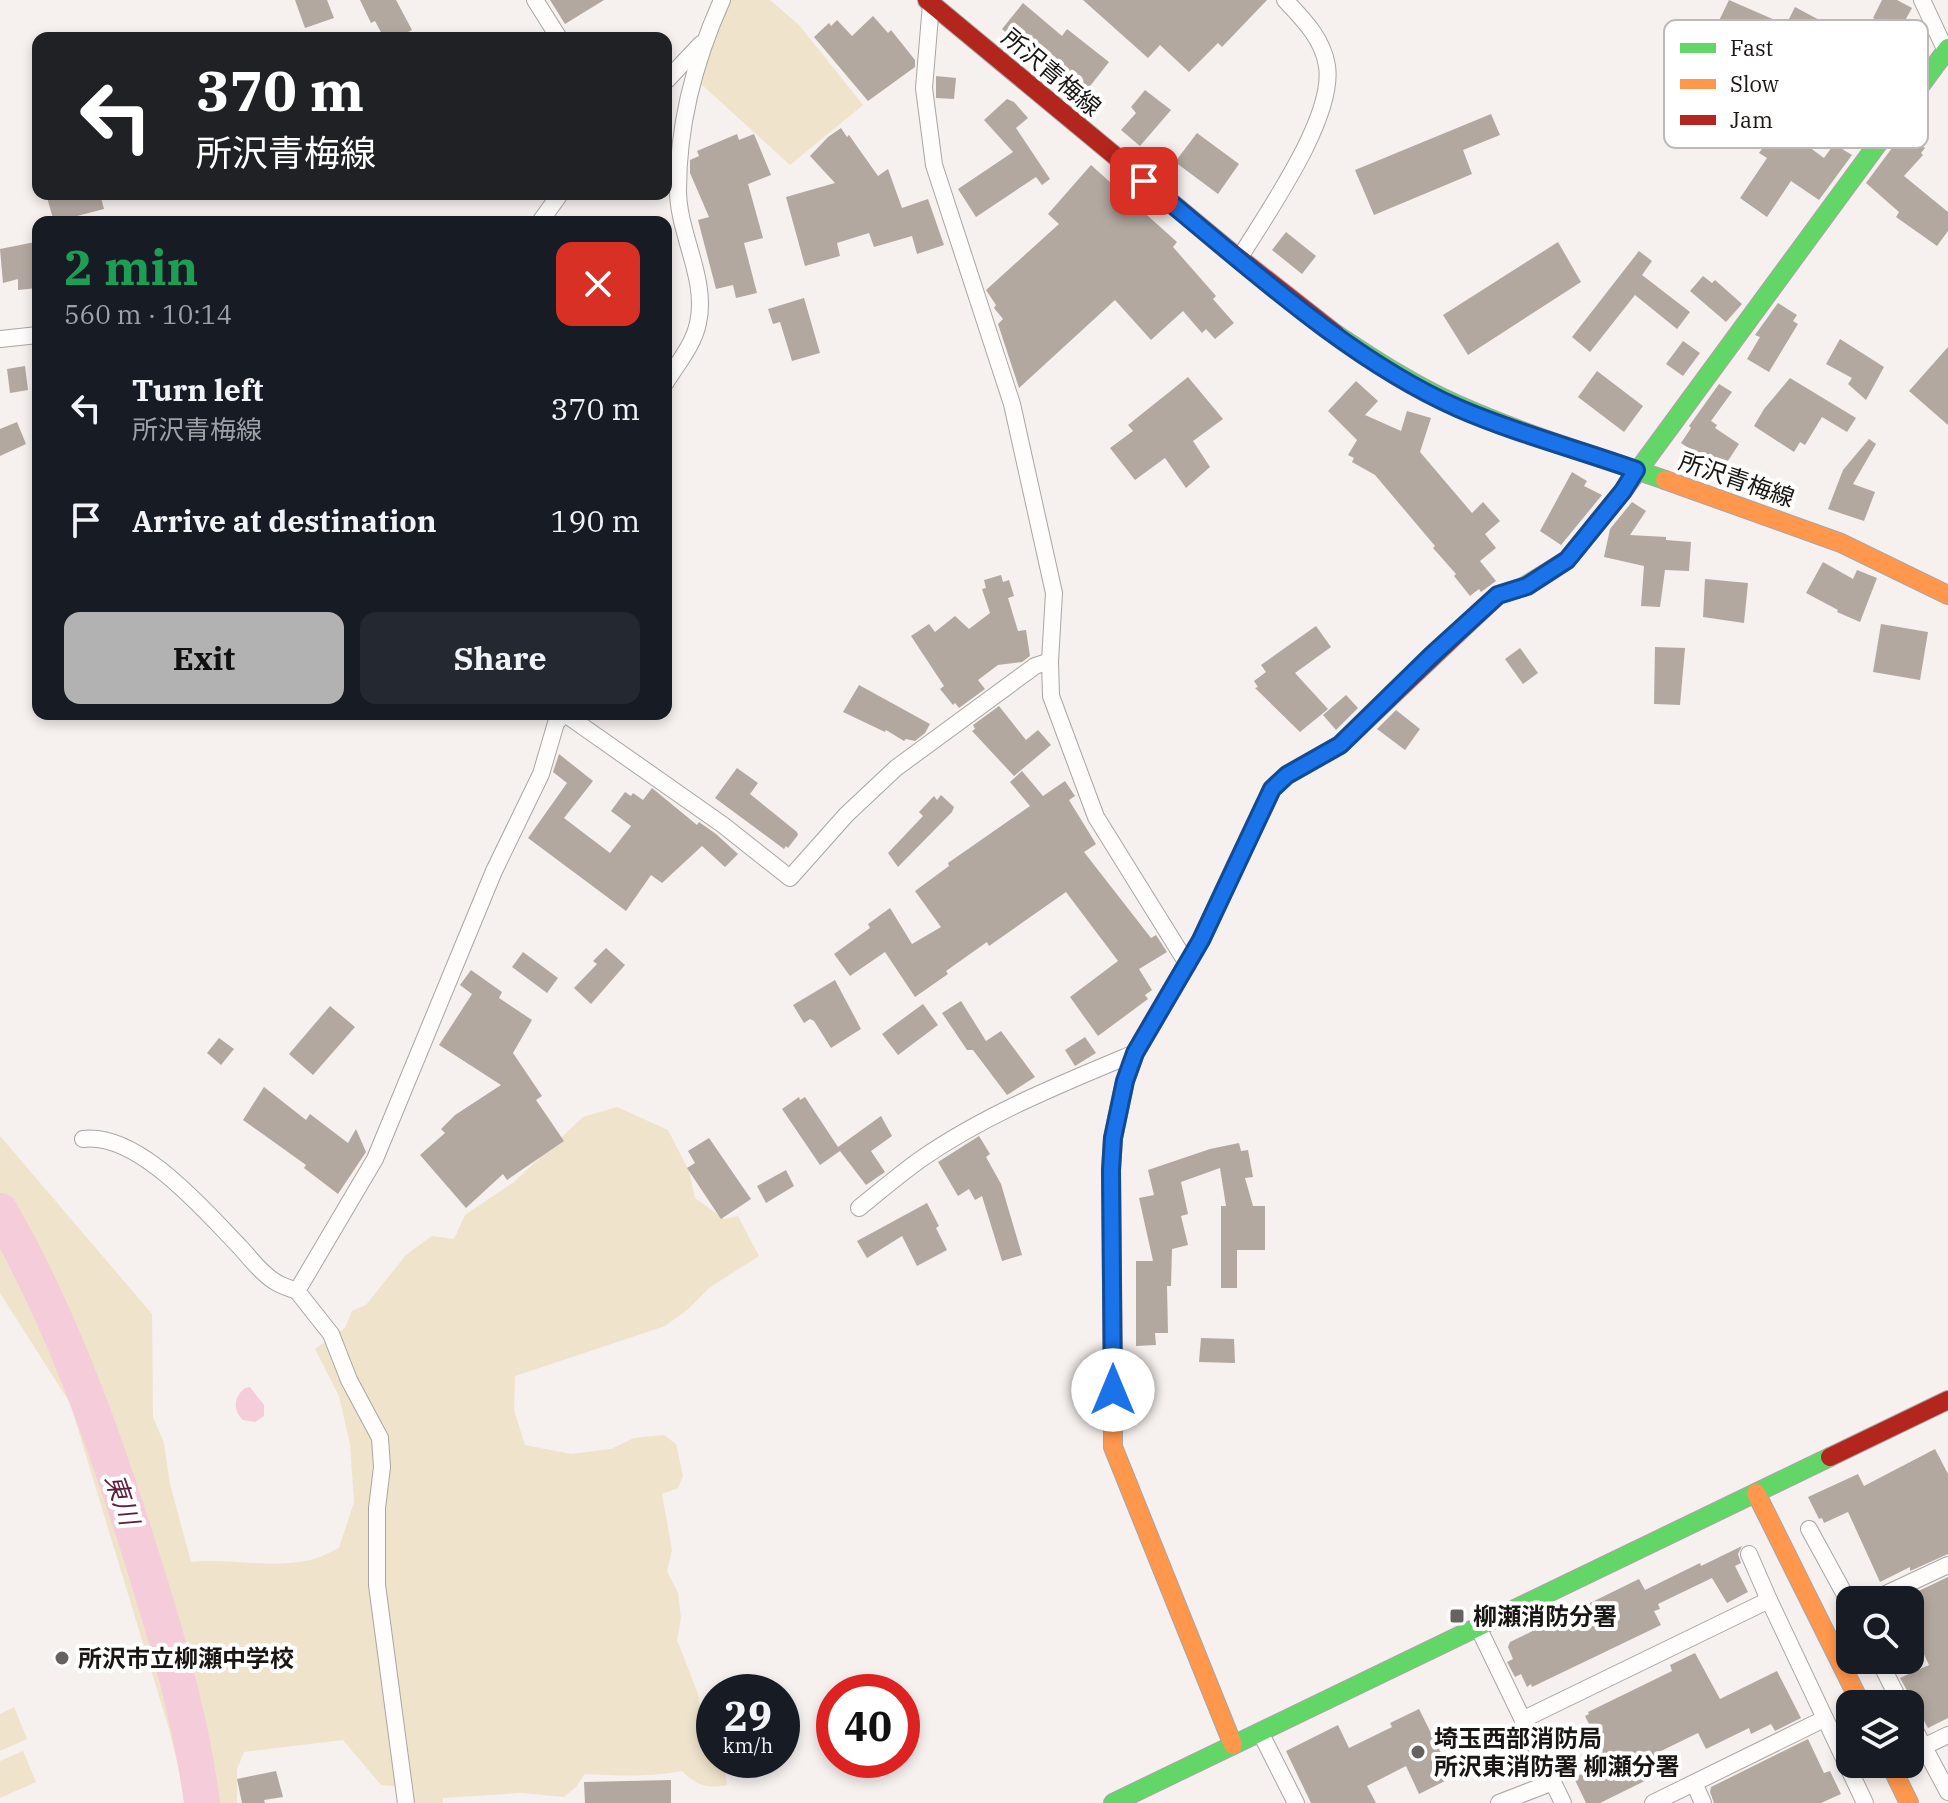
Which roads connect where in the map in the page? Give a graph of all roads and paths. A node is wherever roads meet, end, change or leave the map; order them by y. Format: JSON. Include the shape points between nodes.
{"nodes":[{"id":1,"x":535,"y":0,"type":"edge"},
{"id":2,"x":722,"y":0,"type":"edge"},
{"id":3,"x":1285,"y":0,"type":"edge"},
{"id":4,"x":1922,"y":0,"type":"edge"},
{"id":5,"x":929,"y":2,"type":"edge"},
{"id":6,"x":555,"y":32,"type":"edge"},
{"id":7,"x":702,"y":43,"type":"junction"},
{"id":8,"x":1946,"y":49,"type":"edge"},
{"id":9,"x":1928,"y":74,"type":"edge"},
{"id":10,"x":672,"y":75,"type":"edge"},
{"id":11,"x":1875,"y":148,"type":"edge"},
{"id":12,"x":1239,"y":259,"type":"junction"},
{"id":13,"x":32,"y":336,"type":"edge"},
{"id":14,"x":0,"y":339,"type":"edge"},
{"id":15,"x":672,"y":372,"type":"edge"},
{"id":16,"x":1636,"y":470,"type":"junction"},
{"id":17,"x":1948,"y":595,"type":"edge"},
{"id":18,"x":1050,"y":661,"type":"junction"},
{"id":19,"x":559,"y":720,"type":"edge"},
{"id":20,"x":574,"y":720,"type":"edge"},
{"id":21,"x":1188,"y":965,"type":"junction"},
{"id":22,"x":1135,"y":1053,"type":"junction"},
{"id":23,"x":83,"y":1139,"type":"dead end"},
{"id":24,"x":859,"y":1208,"type":"dead end"},
{"id":25,"x":297,"y":1291,"type":"junction"},
{"id":26,"x":1948,"y":1400,"type":"edge"},
{"id":27,"x":1756,"y":1493,"type":"junction"},
{"id":28,"x":1809,"y":1529,"type":"dead end"},
{"id":29,"x":1749,"y":1554,"type":"dead end"},
{"id":30,"x":1948,"y":1565,"type":"edge"},
{"id":31,"x":1840,"y":1586,"type":"edge"},
{"id":32,"x":1903,"y":1586,"type":"edge"},
{"id":33,"x":1769,"y":1600,"type":"junction"},
{"id":34,"x":1478,"y":1627,"type":"junction"},
{"id":35,"x":1854,"y":1690,"type":"edge"},
{"id":36,"x":1524,"y":1719,"type":"junction"},
{"id":37,"x":1824,"y":1719,"type":"junction"},
{"id":38,"x":1260,"y":1732,"type":"junction"},
{"id":39,"x":1948,"y":1735,"type":"edge"},
{"id":40,"x":1233,"y":1745,"type":"junction"},
{"id":41,"x":1924,"y":1747,"type":"edge"},
{"id":42,"x":1924,"y":1749,"type":"edge"},
{"id":43,"x":1897,"y":1778,"type":"edge"},
{"id":44,"x":1553,"y":1782,"type":"junction"},
{"id":45,"x":1694,"y":1783,"type":"junction"},
{"id":46,"x":1948,"y":1792,"type":"edge"},
{"id":47,"x":406,"y":1803,"type":"edge"},
{"id":48,"x":1113,"y":1803,"type":"edge"},
{"id":49,"x":1296,"y":1803,"type":"edge"},
{"id":50,"x":1499,"y":1803,"type":"edge"},
{"id":51,"x":1563,"y":1803,"type":"edge"},
{"id":52,"x":1653,"y":1803,"type":"edge"},
{"id":53,"x":1703,"y":1803,"type":"edge"},
{"id":54,"x":1865,"y":1803,"type":"edge"},
{"id":55,"x":1909,"y":1803,"type":"edge"}],
"edges":[{"from":1,"to":6,"type":"street"},
{"from":2,"to":7,"type":"street"},
{"from":3,"to":12,"type":"street","via":[[1319,43],[1329,83],[1317,124]]},
{"from":4,"to":8,"type":"street"},
{"from":5,"to":12,"type":"street","name":"所沢青梅線"},
{"from":5,"to":18,"type":"street","via":[[924,88],[934,165],[1012,404],[1054,593]]},
{"from":7,"to":10,"type":"street"},
{"from":7,"to":15,"type":"street","via":[[686,113],[678,194],[700,300],[698,324]]},
{"from":8,"to":9,"type":"street"},
{"from":11,"to":16,"type":"street"},
{"from":12,"to":16,"type":"street","name":"所沢青梅線","via":[[1406,381],[1485,418]]},
{"from":13,"to":14,"type":"street"},
{"from":16,"to":17,"type":"street","name":"所沢青梅線","via":[[1838,540]]},
{"from":16,"to":21,"type":"street","via":[[1567,560],[1527,586],[1498,595],[1340,745],[1272,789]]},
{"from":18,"to":20,"type":"street","via":[[1035,666],[896,768],[790,878]]},
{"from":18,"to":21,"type":"street","via":[[1051,696],[1096,817]]},
{"from":19,"to":25,"type":"street","via":[[541,774],[488,884],[375,1159]]},
{"from":21,"to":22,"type":"street"},
{"from":22,"to":24,"type":"street","via":[[966,1131]]},
{"from":22,"to":40,"type":"street","via":[[1113,1138],[1111,1170],[1113,1447]]},
{"from":23,"to":25,"type":"street","via":[[119,1143],[157,1168],[270,1278]]},
{"from":25,"to":47,"type":"street","via":[[331,1334],[380,1438],[377,1585]]},
{"from":26,"to":27,"type":"street"},
{"from":27,"to":34,"type":"street"},
{"from":27,"to":35,"type":"street"},
{"from":28,"to":31,"type":"street"},
{"from":29,"to":33,"type":"street"},
{"from":30,"to":32,"type":"street"},
{"from":33,"to":36,"type":"street"},
{"from":33,"to":37,"type":"street"},
{"from":34,"to":36,"type":"street"},
{"from":34,"to":38,"type":"street"},
{"from":36,"to":44,"type":"street"},
{"from":37,"to":45,"type":"street"},
{"from":37,"to":54,"type":"street"},
{"from":38,"to":40,"type":"street"},
{"from":38,"to":49,"type":"street"},
{"from":39,"to":41,"type":"street"},
{"from":40,"to":48,"type":"street"},
{"from":42,"to":46,"type":"street"},
{"from":43,"to":55,"type":"street"},
{"from":44,"to":50,"type":"street"},
{"from":44,"to":51,"type":"street"},
{"from":45,"to":52,"type":"street"},
{"from":45,"to":53,"type":"street"}]}
